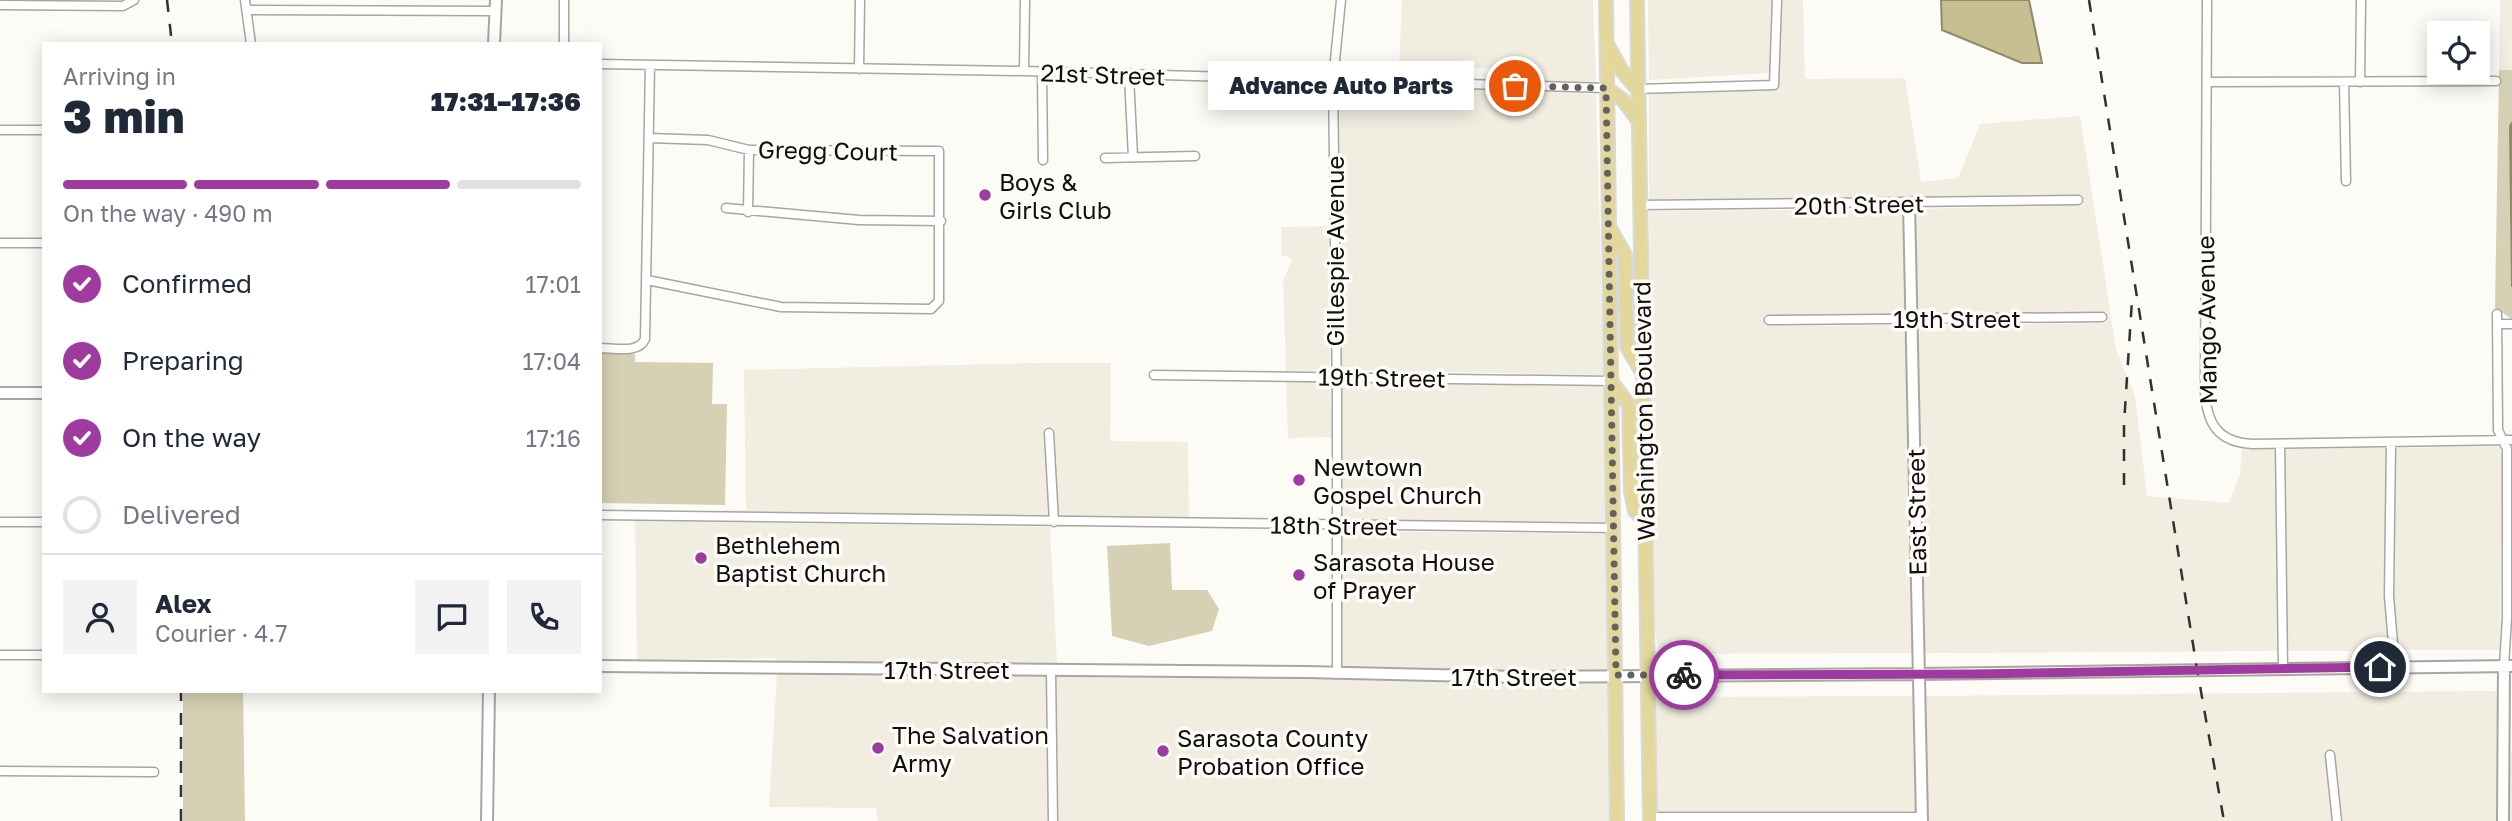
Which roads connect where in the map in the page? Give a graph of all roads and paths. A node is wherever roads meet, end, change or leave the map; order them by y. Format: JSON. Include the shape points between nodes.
{"nodes":[{"id":1,"x":134,"y":0,"type":"edge"},
{"id":2,"x":245,"y":0,"type":"edge"},
{"id":3,"x":564,"y":0,"type":"edge"},
{"id":4,"x":860,"y":0,"type":"edge"},
{"id":5,"x":1025,"y":0,"type":"edge"},
{"id":6,"x":1341,"y":0,"type":"edge"},
{"id":7,"x":1606,"y":0,"type":"edge"},
{"id":8,"x":1637,"y":0,"type":"edge"},
{"id":9,"x":1777,"y":0,"type":"edge"},
{"id":10,"x":2207,"y":0,"type":"edge"},
{"id":11,"x":2361,"y":0,"type":"edge"},
{"id":12,"x":0,"y":5,"type":"edge"},
{"id":13,"x":496,"y":5,"type":"edge"},
{"id":14,"x":247,"y":10,"type":"junction"},
{"id":15,"x":251,"y":42,"type":"edge"},
{"id":16,"x":495,"y":42,"type":"edge"},
{"id":17,"x":564,"y":42,"type":"edge"},
{"id":18,"x":1607,"y":44,"type":"junction"},
{"id":19,"x":602,"y":64,"type":"edge"},
{"id":20,"x":650,"y":65,"type":"junction"},
{"id":21,"x":859,"y":69,"type":"junction"},
{"id":22,"x":1024,"y":71,"type":"junction"},
{"id":23,"x":1042,"y":72,"type":"junction"},
{"id":24,"x":1129,"y":76,"type":"junction"},
{"id":25,"x":1333,"y":80,"type":"junction"},
{"id":26,"x":2496,"y":81,"type":"dead end"},
{"id":27,"x":2207,"y":82,"type":"junction"},
{"id":28,"x":2344,"y":82,"type":"junction"},
{"id":29,"x":2360,"y":82,"type":"junction"},
{"id":30,"x":1606,"y":88,"type":"junction"},
{"id":31,"x":1637,"y":89,"type":"junction"},
{"id":32,"x":1637,"y":120,"type":"junction"},
{"id":33,"x":0,"y":130,"type":"edge"},
{"id":34,"x":42,"y":130,"type":"edge"},
{"id":35,"x":649,"y":138,"type":"junction"},
{"id":36,"x":749,"y":150,"type":"junction"},
{"id":37,"x":1195,"y":156,"type":"dead end"},
{"id":38,"x":1133,"y":157,"type":"junction"},
{"id":39,"x":1105,"y":158,"type":"dead end"},
{"id":40,"x":1043,"y":160,"type":"dead end"},
{"id":41,"x":2346,"y":181,"type":"dead end"},
{"id":42,"x":2078,"y":200,"type":"dead end"},
{"id":43,"x":1909,"y":203,"type":"junction"},
{"id":44,"x":1639,"y":205,"type":"junction"},
{"id":45,"x":726,"y":208,"type":"dead end"},
{"id":46,"x":748,"y":212,"type":"junction"},
{"id":47,"x":941,"y":221,"type":"junction"},
{"id":48,"x":1609,"y":226,"type":"junction"},
{"id":49,"x":0,"y":243,"type":"edge"},
{"id":50,"x":42,"y":243,"type":"edge"},
{"id":51,"x":647,"y":280,"type":"junction"},
{"id":52,"x":2497,"y":314,"type":"dead end"},
{"id":53,"x":2102,"y":317,"type":"dead end"},
{"id":54,"x":1769,"y":320,"type":"dead end"},
{"id":55,"x":1912,"y":320,"type":"junction"},
{"id":56,"x":2497,"y":324,"type":"junction"},
{"id":57,"x":2512,"y":324,"type":"edge"},
{"id":58,"x":602,"y":348,"type":"edge"},
{"id":59,"x":1641,"y":370,"type":"junction"},
{"id":60,"x":1154,"y":375,"type":"dead end"},
{"id":61,"x":1335,"y":375,"type":"junction"},
{"id":62,"x":1611,"y":381,"type":"junction"},
{"id":63,"x":0,"y":393,"type":"edge"},
{"id":64,"x":42,"y":393,"type":"edge"},
{"id":65,"x":1049,"y":432,"type":"dead end"},
{"id":66,"x":2507,"y":440,"type":"edge"},
{"id":67,"x":2390,"y":442,"type":"junction"},
{"id":68,"x":2280,"y":444,"type":"junction"},
{"id":69,"x":602,"y":515,"type":"edge"},
{"id":70,"x":1645,"y":521,"type":"junction"},
{"id":71,"x":0,"y":522,"type":"edge"},
{"id":72,"x":42,"y":522,"type":"edge"},
{"id":73,"x":1054,"y":522,"type":"junction"},
{"id":74,"x":1338,"y":525,"type":"junction"},
{"id":75,"x":1614,"y":528,"type":"junction"},
{"id":76,"x":0,"y":655,"type":"edge"},
{"id":77,"x":42,"y":655,"type":"edge"},
{"id":78,"x":602,"y":666,"type":"edge"},
{"id":79,"x":2508,"y":666,"type":"edge"},
{"id":80,"x":2395,"y":667,"type":"junction"},
{"id":81,"x":2283,"y":669,"type":"junction"},
{"id":82,"x":1051,"y":670,"type":"junction"},
{"id":83,"x":1336,"y":674,"type":"junction"},
{"id":84,"x":1920,"y":674,"type":"junction"},
{"id":85,"x":1616,"y":675,"type":"junction"},
{"id":86,"x":1647,"y":675,"type":"junction"},
{"id":87,"x":489,"y":693,"type":"edge"},
{"id":88,"x":2507,"y":747,"type":"edge"},
{"id":89,"x":2330,"y":755,"type":"dead end"},
{"id":90,"x":0,"y":771,"type":"edge"},
{"id":91,"x":154,"y":772,"type":"dead end"},
{"id":92,"x":1650,"y":819,"type":"edge"},
{"id":93,"x":1922,"y":819,"type":"edge"},
{"id":94,"x":487,"y":821,"type":"edge"},
{"id":95,"x":1053,"y":821,"type":"edge"},
{"id":96,"x":1617,"y":821,"type":"edge"},
{"id":97,"x":2337,"y":821,"type":"edge"},
{"id":98,"x":2503,"y":821,"type":"edge"}],
"edges":[{"from":1,"to":12,"type":"street","via":[[123,6]]},
{"from":2,"to":14,"type":"street"},
{"from":3,"to":17,"type":"street"},
{"from":4,"to":21,"type":"street"},
{"from":5,"to":22,"type":"street"},
{"from":6,"to":25,"type":"street","name":"Gillespie Avenue"},
{"from":7,"to":18,"type":"main road","name":"Washington Boulevard"},
{"from":8,"to":31,"type":"main road","name":"Washington Boulevard"},
{"from":9,"to":31,"type":"street","via":[[1774,85]]},
{"from":10,"to":27,"type":"street","name":"Mango Avenue"},
{"from":11,"to":29,"type":"street"},
{"from":13,"to":14,"type":"street"},
{"from":13,"to":16,"type":"street"},
{"from":14,"to":15,"type":"street"},
{"from":18,"to":30,"type":"main road","name":"Washington Boulevard"},
{"from":18,"to":31,"type":"main road"},
{"from":19,"to":20,"type":"street","name":"21st Street"},
{"from":20,"to":21,"type":"street","name":"21st Street"},
{"from":20,"to":35,"type":"street"},
{"from":21,"to":22,"type":"street","name":"21st Street"},
{"from":22,"to":23,"type":"street","name":"21st Street"},
{"from":23,"to":24,"type":"street","name":"21st Street"},
{"from":23,"to":40,"type":"street"},
{"from":24,"to":25,"type":"street","name":"21st Street"},
{"from":24,"to":38,"type":"street"},
{"from":25,"to":30,"type":"street","name":"21st Street"},
{"from":25,"to":61,"type":"street","name":"Gillespie Avenue"},
{"from":26,"to":29,"type":"street"},
{"from":27,"to":28,"type":"street"},
{"from":27,"to":68,"type":"street","name":"Mango Avenue","via":[[2206,413],[2213,426],[2235,441]]},
{"from":28,"to":29,"type":"street"},
{"from":28,"to":41,"type":"street"},
{"from":30,"to":32,"type":"main road","via":[[1623,100]]},
{"from":30,"to":48,"type":"main road","name":"Washington Boulevard"},
{"from":31,"to":32,"type":"main road","name":"Washington Boulevard"},
{"from":32,"to":44,"type":"main road","name":"Washington Boulevard"},
{"from":33,"to":34,"type":"street"},
{"from":35,"to":36,"type":"street","name":"Gregg Court","via":[[708,140]]},
{"from":35,"to":51,"type":"street"},
{"from":36,"to":46,"type":"street"},
{"from":36,"to":47,"type":"street","name":"Gregg Court","via":[[939,151]]},
{"from":37,"to":38,"type":"street"},
{"from":38,"to":39,"type":"street"},
{"from":42,"to":43,"type":"street","name":"20th Street"},
{"from":43,"to":44,"type":"street","name":"20th Street"},
{"from":43,"to":55,"type":"street","name":"East Street"},
{"from":44,"to":59,"type":"main road","name":"Washington Boulevard"},
{"from":45,"to":46,"type":"street"},
{"from":46,"to":47,"type":"street"},
{"from":47,"to":51,"type":"street","via":[[937,305],[931,309],[781,307]]},
{"from":48,"to":59,"type":"main road","via":[[1625,255],[1627,347]]},
{"from":48,"to":62,"type":"main road","name":"Washington Boulevard"},
{"from":49,"to":50,"type":"street"},
{"from":51,"to":58,"type":"street","via":[[645,340],[637,348]]},
{"from":52,"to":56,"type":"street"},
{"from":53,"to":55,"type":"street","name":"19th Street"},
{"from":54,"to":55,"type":"street","name":"19th Street"},
{"from":55,"to":84,"type":"street","name":"East Street"},
{"from":56,"to":57,"type":"street"},
{"from":56,"to":66,"type":"street","via":[[2498,430]]},
{"from":59,"to":70,"type":"main road","name":"Washington Boulevard"},
{"from":60,"to":61,"type":"street","name":"19th Street"},
{"from":61,"to":62,"type":"street","name":"19th Street"},
{"from":61,"to":74,"type":"street","name":"Gillespie Avenue"},
{"from":62,"to":70,"type":"main road","via":[[1629,405],[1631,492],[1635,511]]},
{"from":62,"to":75,"type":"main road","name":"Washington Boulevard"},
{"from":63,"to":64,"type":"street"},
{"from":65,"to":73,"type":"street"},
{"from":66,"to":67,"type":"street"},
{"from":66,"to":79,"type":"street"},
{"from":67,"to":68,"type":"street"},
{"from":67,"to":80,"type":"street","via":[[2389,596]]},
{"from":68,"to":81,"type":"street"},
{"from":69,"to":73,"type":"street","name":"18th Street"},
{"from":70,"to":86,"type":"main road","name":"Washington Boulevard"},
{"from":71,"to":72,"type":"street"},
{"from":73,"to":74,"type":"street","name":"18th Street"},
{"from":74,"to":75,"type":"street","name":"18th Street"},
{"from":74,"to":83,"type":"street","name":"Gillespie Avenue"},
{"from":75,"to":85,"type":"main road","name":"Washington Boulevard"},
{"from":76,"to":77,"type":"street"},
{"from":78,"to":82,"type":"street","name":"17th Street"},
{"from":79,"to":80,"type":"street","name":"17th Street"},
{"from":79,"to":88,"type":"street"},
{"from":80,"to":81,"type":"street","name":"17th Street"},
{"from":81,"to":84,"type":"street","name":"17th Street"},
{"from":82,"to":83,"type":"street","name":"17th Street"},
{"from":82,"to":95,"type":"street"},
{"from":83,"to":85,"type":"street","name":"17th Street"},
{"from":84,"to":86,"type":"street","name":"17th Street"},
{"from":84,"to":93,"type":"street","name":"East Street"},
{"from":85,"to":86,"type":"street","name":"17th Street"},
{"from":85,"to":96,"type":"main road","name":"Washington Boulevard"},
{"from":86,"to":92,"type":"main road","name":"Washington Boulevard"},
{"from":87,"to":94,"type":"street"},
{"from":88,"to":98,"type":"street"},
{"from":89,"to":97,"type":"street"},
{"from":90,"to":91,"type":"street"},
{"from":92,"to":93,"type":"street"}]}
